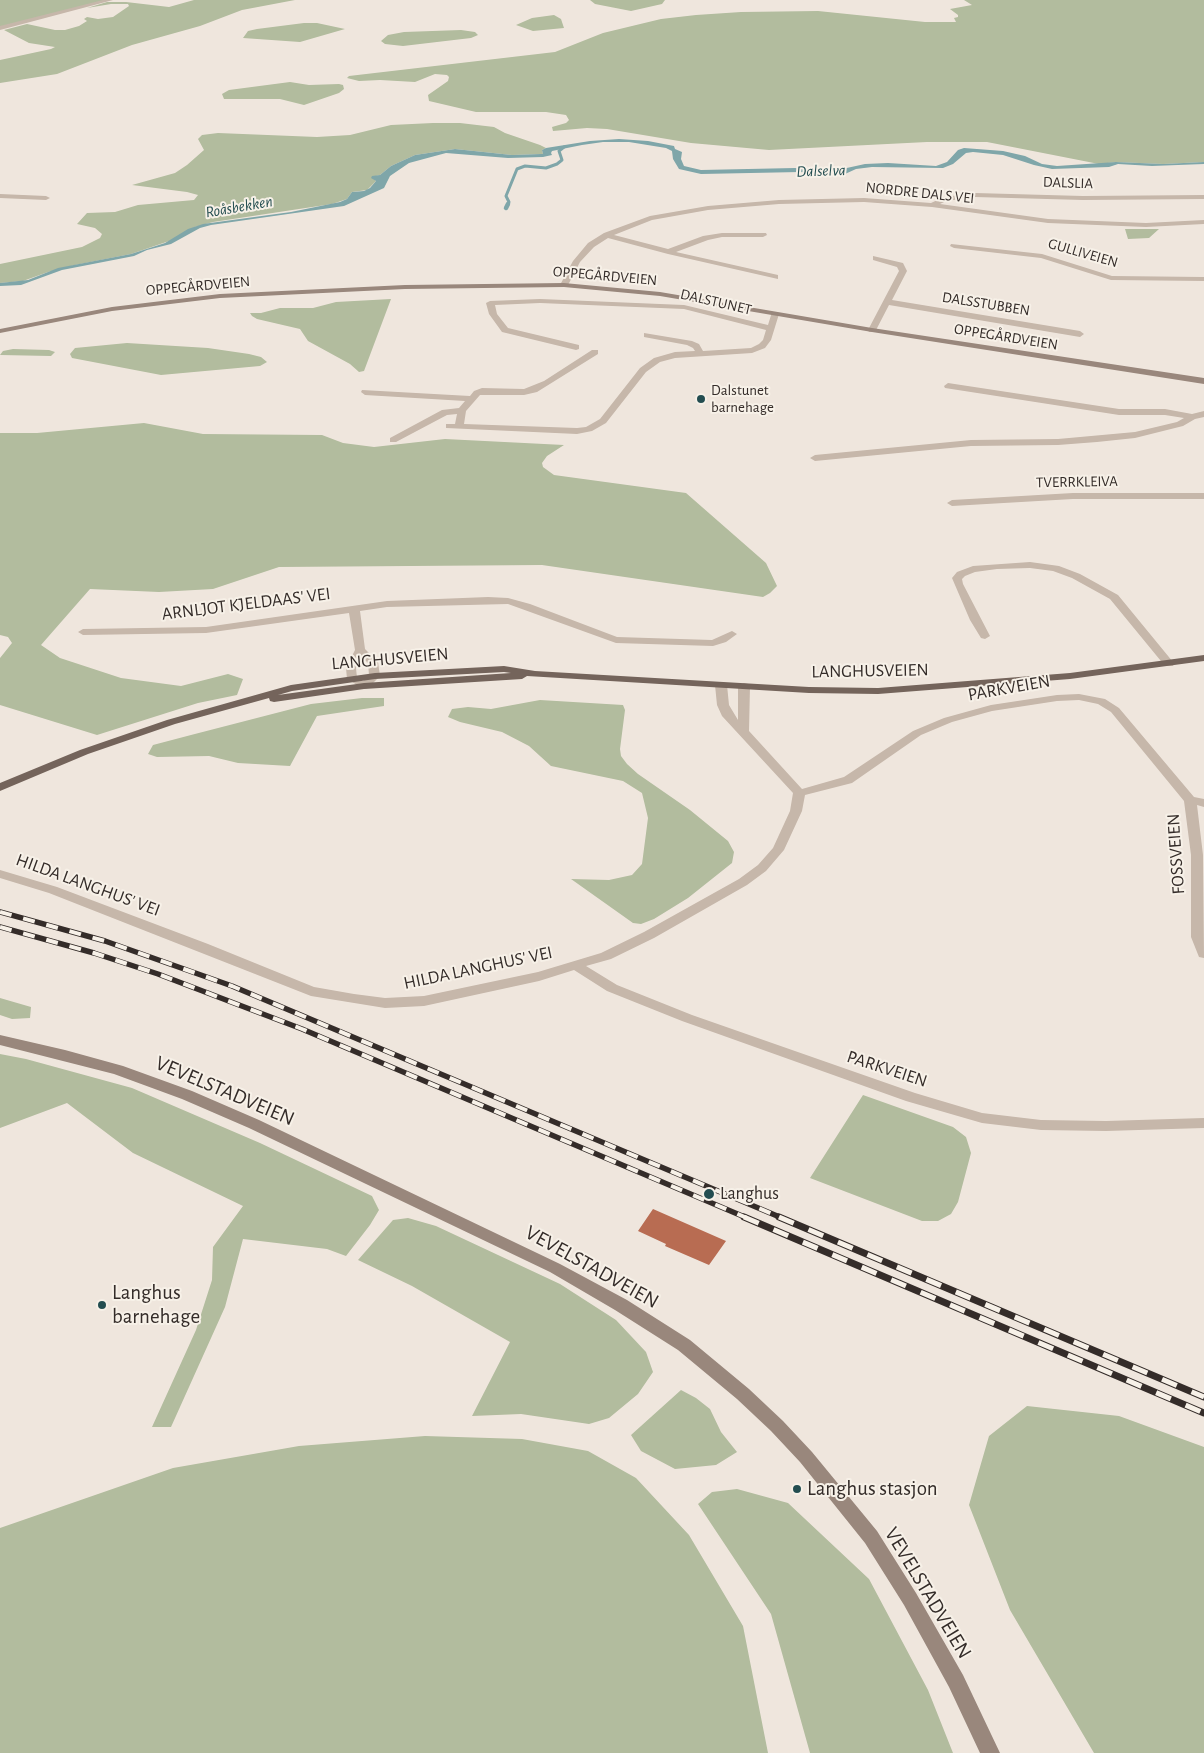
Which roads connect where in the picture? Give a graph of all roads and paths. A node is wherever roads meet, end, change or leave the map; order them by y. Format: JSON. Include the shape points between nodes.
{"nodes":[{"id":1,"x":110,"y":0,"type":"edge"},
{"id":2,"x":0,"y":28,"type":"edge"},
{"id":3,"x":0,"y":196,"type":"edge"},
{"id":4,"x":1204,"y":197,"type":"edge"},
{"id":5,"x":46,"y":198,"type":"dead end"},
{"id":6,"x":932,"y":205,"type":"junction"},
{"id":7,"x":1204,"y":222,"type":"edge"},
{"id":8,"x":607,"y":235,"type":"junction"},
{"id":9,"x":763,"y":235,"type":"dead end"},
{"id":10,"x":954,"y":246,"type":"dead end"},
{"id":11,"x":668,"y":252,"type":"junction"},
{"id":12,"x":876,"y":258,"type":"dead end"},
{"id":13,"x":775,"y":278,"type":"dead end"},
{"id":14,"x":1204,"y":279,"type":"edge"},
{"id":15,"x":564,"y":285,"type":"junction"},
{"id":16,"x":886,"y":302,"type":"junction"},
{"id":17,"x":776,"y":314,"type":"junction"},
{"id":18,"x":770,"y":328,"type":"junction"},
{"id":19,"x":872,"y":330,"type":"junction"},
{"id":20,"x":0,"y":331,"type":"edge"},
{"id":21,"x":1080,"y":334,"type":"dead end"},
{"id":22,"x":647,"y":335,"type":"dead end"},
{"id":23,"x":576,"y":347,"type":"dead end"},
{"id":24,"x":595,"y":352,"type":"dead end"},
{"id":25,"x":700,"y":353,"type":"junction"},
{"id":26,"x":1204,"y":381,"type":"edge"},
{"id":27,"x":948,"y":386,"type":"dead end"},
{"id":28,"x":365,"y":392,"type":"dead end"},
{"id":29,"x":471,"y":399,"type":"junction"},
{"id":30,"x":462,"y":411,"type":"junction"},
{"id":31,"x":1204,"y":414,"type":"edge"},
{"id":32,"x":1192,"y":417,"type":"junction"},
{"id":33,"x":393,"y":440,"type":"dead end"},
{"id":34,"x":814,"y":458,"type":"dead end"},
{"id":35,"x":1204,"y":496,"type":"edge"},
{"id":36,"x":952,"y":503,"type":"dead end"},
{"id":37,"x":354,"y":608,"type":"junction"},
{"id":38,"x":83,"y":632,"type":"dead end"},
{"id":39,"x":732,"y":634,"type":"dead end"},
{"id":40,"x":985,"y":636,"type":"dead end"},
{"id":41,"x":360,"y":650,"type":"junction"},
{"id":42,"x":1204,"y":658,"type":"edge"},
{"id":43,"x":1169,"y":664,"type":"junction"},
{"id":44,"x":535,"y":674,"type":"junction"},
{"id":45,"x":375,"y":676,"type":"junction"},
{"id":46,"x":352,"y":678,"type":"junction"},
{"id":47,"x":721,"y":685,"type":"junction"},
{"id":48,"x":364,"y":686,"type":"junction"},
{"id":49,"x":744,"y":686,"type":"junction"},
{"id":50,"x":1096,"y":700,"type":"joint"},
{"id":51,"x":250,"y":701,"type":"junction"},
{"id":52,"x":743,"y":731,"type":"junction"},
{"id":53,"x":0,"y":787,"type":"edge"},
{"id":54,"x":798,"y":793,"type":"junction"},
{"id":55,"x":1190,"y":800,"type":"junction"},
{"id":56,"x":1204,"y":803,"type":"edge"},
{"id":57,"x":0,"y":874,"type":"edge"},
{"id":58,"x":1204,"y":954,"type":"edge"},
{"id":59,"x":576,"y":965,"type":"junction"},
{"id":60,"x":0,"y":1040,"type":"edge"},
{"id":61,"x":1204,"y":1123,"type":"edge"},
{"id":62,"x":990,"y":1753,"type":"edge"}],
"edges":[{"from":1,"to":2,"type":"street"},
{"from":3,"to":5,"type":"street"},
{"from":4,"to":6,"type":"street","name":"DALSLIA","via":[[975,195],[944,199]]},
{"from":6,"to":7,"type":"street","name":"NORDRE DALS VEI","via":[[1057,221],[1146,225]]},
{"from":6,"to":8,"type":"street","name":"NORDRE DALS VEI","via":[[830,200],[708,208],[650,218]]},
{"from":8,"to":11,"type":"street"},
{"from":8,"to":15,"type":"street","name":"NORDRE DALS VEI","via":[[586,250]]},
{"from":9,"to":11,"type":"street","via":[[722,235]]},
{"from":10,"to":14,"type":"street","name":"GULLIVEIEN","via":[[1042,256],[1110,278]]},
{"from":11,"to":13,"type":"street"},
{"from":12,"to":16,"type":"street","via":[[900,265],[902,271]]},
{"from":15,"to":17,"type":"main road","name":"OPPEGÅRDVEIEN","via":[[660,294]]},
{"from":15,"to":20,"type":"main road","name":"OPPEGÅRDVEIEN","via":[[405,287],[220,296],[112,309]]},
{"from":16,"to":19,"type":"street"},
{"from":16,"to":21,"type":"street","name":"DALSSTUBBEN"},
{"from":17,"to":18,"type":"street","name":"DALSTUNET"},
{"from":17,"to":19,"type":"main road","name":"OPPEGÅRDVEIEN"},
{"from":18,"to":23,"type":"street","name":"DALSTUNET","via":[[684,307],[540,301],[490,303],[493,314],[505,330]]},
{"from":18,"to":25,"type":"street","name":"DALSTUNET","via":[[767,340],[752,350]]},
{"from":19,"to":26,"type":"main road","name":"OPPEGÅRDVEIEN"},
{"from":22,"to":25,"type":"street","via":[[689,343]]},
{"from":24,"to":29,"type":"street","via":[[534,390],[482,391]]},
{"from":25,"to":30,"type":"street","name":"DALSTUNET","via":[[657,360],[603,421],[589,430],[454,426]]},
{"from":27,"to":32,"type":"street","via":[[1118,412],[1165,412]]},
{"from":28,"to":29,"type":"street"},
{"from":29,"to":30,"type":"street","name":"DALSTUNET"},
{"from":30,"to":33,"type":"street","via":[[445,412]]},
{"from":31,"to":32,"type":"street"},
{"from":32,"to":34,"type":"street","via":[[1160,429],[1096,439],[971,444]]},
{"from":35,"to":36,"type":"street","name":"TVERRKLEIVA","via":[[1073,496]]},
{"from":37,"to":38,"type":"street","name":"ARNLJOT KJELDAAS' VEI","via":[[206,630]]},
{"from":37,"to":39,"type":"street","name":"ARNLJOT KJELDAAS' VEI","via":[[501,600],[526,606],[616,640],[713,643]]},
{"from":37,"to":41,"type":"street","name":"ARNLJOT KJELDAAS' VEI"},
{"from":40,"to":43,"type":"street","via":[[958,584],[957,578],[961,574],[997,566],[1055,568],[1114,597]]},
{"from":41,"to":45,"type":"street","name":"ARNLJOT KJELDAAS' VEI","via":[[373,662]]},
{"from":41,"to":46,"type":"street","name":"ARNLJOT KJELDAAS' VEI","via":[[351,668]]},
{"from":42,"to":43,"type":"main road","name":"LANGHUSVEIEN"},
{"from":43,"to":49,"type":"main road","name":"LANGHUSVEIEN","via":[[901,690],[833,691]]},
{"from":44,"to":45,"type":"main road","name":"LANGHUSVEIEN","via":[[504,669]]},
{"from":44,"to":47,"type":"main road","name":"LANGHUSVEIEN"},
{"from":44,"to":48,"type":"main road","name":"LANGHUSVEIEN","via":[[504,679]]},
{"from":45,"to":46,"type":"main road","name":"LANGHUSVEIEN"},
{"from":45,"to":48,"type":"street"},
{"from":46,"to":48,"type":"street"},
{"from":46,"to":51,"type":"main road","name":"LANGHUSVEIEN","via":[[291,688]]},
{"from":47,"to":49,"type":"main road","name":"LANGHUSVEIEN"},
{"from":47,"to":52,"type":"street","via":[[724,710]]},
{"from":48,"to":51,"type":"main road","name":"LANGHUSVEIEN"},
{"from":49,"to":52,"type":"street"},
{"from":50,"to":54,"type":"street","name":"PARKVEIEN","via":[[1079,697],[1048,700],[991,708],[948,720],[917,734],[848,780]]},
{"from":50,"to":55,"type":"street","name":"FOSSVEIEN","via":[[1115,710]]},
{"from":51,"to":53,"type":"main road","name":"LANGHUSVEIEN","via":[[114,741]]},
{"from":52,"to":54,"type":"street"},
{"from":54,"to":59,"type":"street","name":"HILDA LANGHUS' VEI","via":[[796,811],[780,845],[754,875],[650,936],[606,956]]},
{"from":55,"to":56,"type":"street"},
{"from":55,"to":58,"type":"street","name":"FOSSVEIEN","via":[[1197,855],[1197,937]]},
{"from":57,"to":59,"type":"street","name":"HILDA LANGHUS' VEI","via":[[53,890],[311,991],[354,999],[385,1003],[424,1001]]},
{"from":59,"to":61,"type":"street","name":"PARKVEIEN","via":[[612,988],[687,1018],[832,1070],[978,1117],[1041,1125]]},
{"from":60,"to":62,"type":"main road","name":"VEVELSTADVEIEN","via":[[118,1070],[187,1095],[555,1268],[684,1346],[777,1426],[871,1538],[956,1681]]}]}
